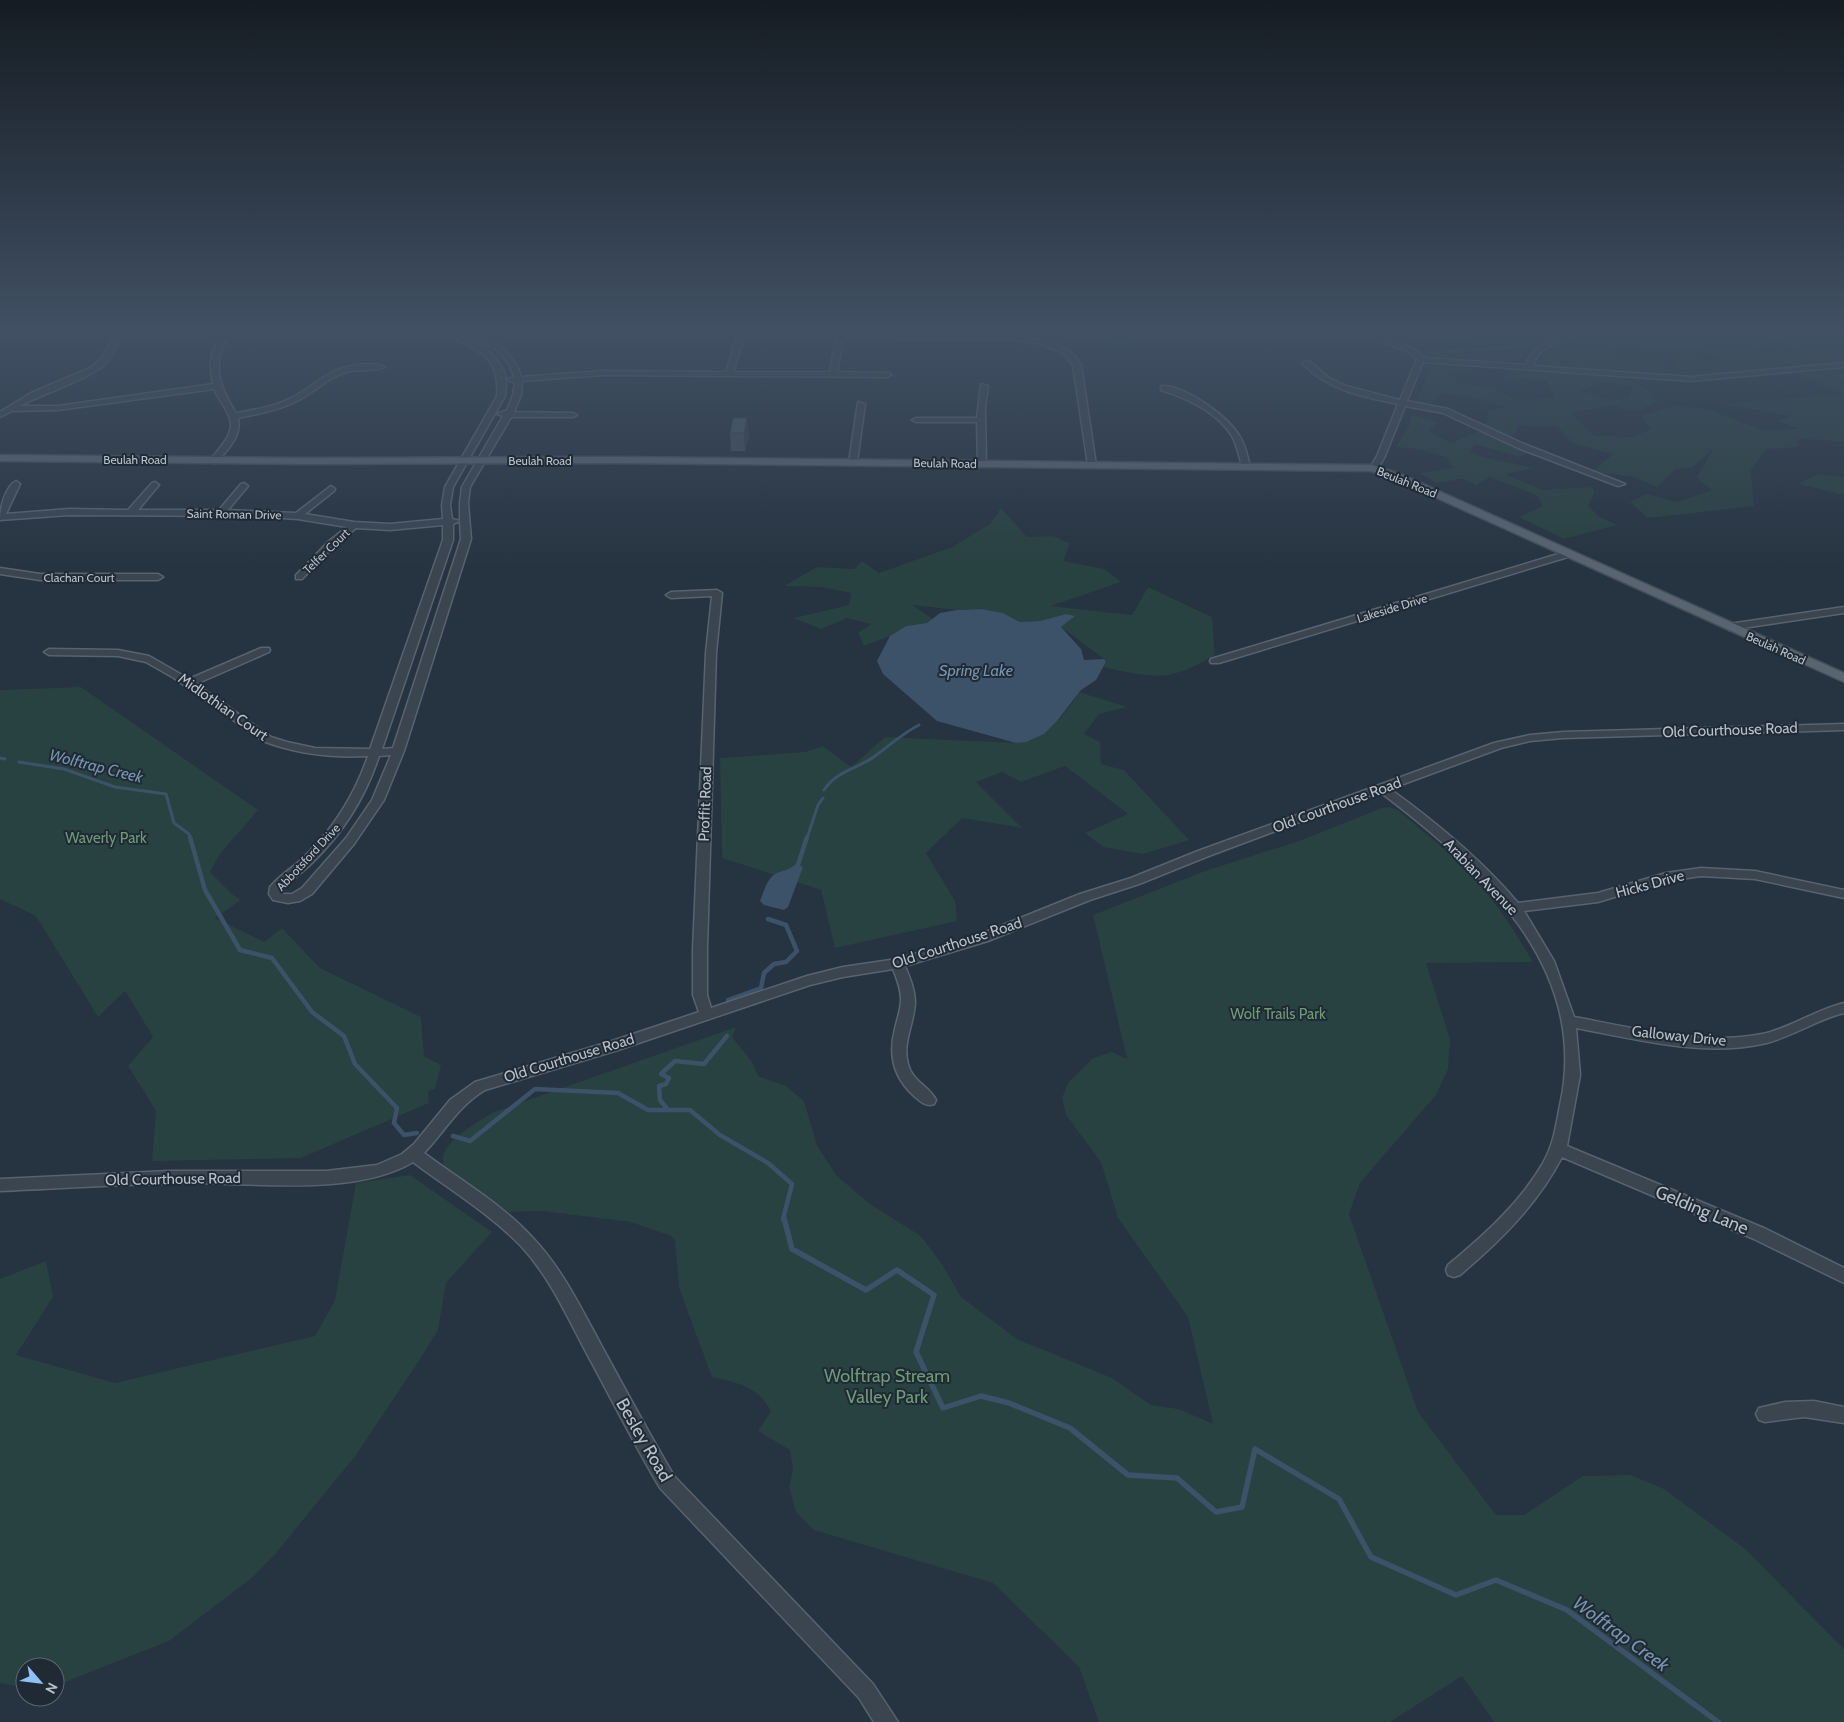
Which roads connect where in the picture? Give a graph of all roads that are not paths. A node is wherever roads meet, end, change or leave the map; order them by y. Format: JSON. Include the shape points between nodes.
{"nodes":[{"id":1,"x":9,"y":409,"type":"edge"},
{"id":2,"x":229,"y":409,"type":"edge"},
{"id":3,"x":264,"y":409,"type":"edge"},
{"id":4,"x":494,"y":409,"type":"edge"},
{"id":5,"x":509,"y":409,"type":"edge"},
{"id":6,"x":860,"y":409,"type":"edge"},
{"id":7,"x":982,"y":409,"type":"edge"},
{"id":8,"x":1083,"y":409,"type":"edge"},
{"id":9,"x":1206,"y":409,"type":"edge"},
{"id":10,"x":1399,"y":409,"type":"edge"},
{"id":11,"x":1432,"y":409,"type":"edge"},
{"id":12,"x":491,"y":414,"type":"junction"},
{"id":13,"x":507,"y":414,"type":"junction"},
{"id":14,"x":573,"y":415,"type":"dead end"},
{"id":15,"x":0,"y":416,"type":"edge"},
{"id":16,"x":234,"y":416,"type":"junction"},
{"id":17,"x":916,"y":420,"type":"dead end"},
{"id":18,"x":981,"y":420,"type":"junction"},
{"id":19,"x":0,"y":458,"type":"edge"},
{"id":20,"x":214,"y":460,"type":"junction"},
{"id":21,"x":464,"y":460,"type":"junction"},
{"id":22,"x":481,"y":460,"type":"junction"},
{"id":23,"x":853,"y":462,"type":"junction"},
{"id":24,"x":982,"y":464,"type":"junction"},
{"id":25,"x":1092,"y":465,"type":"junction"},
{"id":26,"x":1246,"y":466,"type":"junction"},
{"id":27,"x":1374,"y":468,"type":"junction"},
{"id":28,"x":16,"y":484,"type":"dead end"},
{"id":29,"x":1620,"y":484,"type":"dead end"},
{"id":30,"x":155,"y":485,"type":"dead end"},
{"id":31,"x":244,"y":486,"type":"dead end"},
{"id":32,"x":332,"y":489,"type":"dead end"},
{"id":33,"x":130,"y":512,"type":"junction"},
{"id":34,"x":221,"y":513,"type":"junction"},
{"id":35,"x":0,"y":516,"type":"edge"},
{"id":36,"x":298,"y":516,"type":"junction"},
{"id":37,"x":466,"y":520,"type":"junction"},
{"id":38,"x":448,"y":522,"type":"junction"},
{"id":39,"x":354,"y":525,"type":"junction"},
{"id":40,"x":1568,"y":554,"type":"junction"},
{"id":41,"x":0,"y":571,"type":"edge"},
{"id":42,"x":299,"y":577,"type":"dead end"},
{"id":43,"x":158,"y":578,"type":"dead end"},
{"id":44,"x":671,"y":595,"type":"dead end"},
{"id":45,"x":1844,"y":610,"type":"edge"},
{"id":46,"x":1729,"y":627,"type":"junction"},
{"id":47,"x":265,"y":650,"type":"dead end"},
{"id":48,"x":50,"y":652,"type":"dead end"},
{"id":49,"x":1215,"y":661,"type":"dead end"},
{"id":50,"x":1844,"y":678,"type":"edge"},
{"id":51,"x":188,"y":683,"type":"junction"},
{"id":52,"x":1844,"y":727,"type":"edge"},
{"id":53,"x":398,"y":751,"type":"junction"},
{"id":54,"x":376,"y":752,"type":"junction"},
{"id":55,"x":1383,"y":789,"type":"junction"},
{"id":56,"x":1844,"y":894,"type":"edge"},
{"id":57,"x":1515,"y":908,"type":"junction"},
{"id":58,"x":897,"y":964,"type":"junction"},
{"id":59,"x":1844,"y":1008,"type":"edge"},
{"id":60,"x":707,"y":1014,"type":"junction"},
{"id":61,"x":1568,"y":1021,"type":"junction"},
{"id":62,"x":929,"y":1100,"type":"dead end"},
{"id":63,"x":1558,"y":1149,"type":"junction"},
{"id":64,"x":414,"y":1154,"type":"junction"},
{"id":65,"x":0,"y":1185,"type":"edge"},
{"id":66,"x":1454,"y":1270,"type":"dead end"},
{"id":67,"x":1844,"y":1276,"type":"edge"},
{"id":68,"x":1765,"y":1414,"type":"dead end"},
{"id":69,"x":1844,"y":1415,"type":"edge"},
{"id":70,"x":887,"y":1722,"type":"edge"}],
"edges":[{"from":1,"to":15,"type":"street"},
{"from":2,"to":16,"type":"street"},
{"from":3,"to":16,"type":"street"},
{"from":4,"to":12,"type":"street","name":"Abbotsford Drive"},
{"from":5,"to":13,"type":"street","name":"Abbotsford Drive"},
{"from":6,"to":23,"type":"street"},
{"from":7,"to":18,"type":"street"},
{"from":8,"to":25,"type":"street"},
{"from":9,"to":26,"type":"street","via":[[1228,425],[1238,440]]},
{"from":10,"to":27,"type":"street"},
{"from":11,"to":29,"type":"street"},
{"from":12,"to":13,"type":"street"},
{"from":12,"to":21,"type":"street","name":"Abbotsford Drive"},
{"from":13,"to":14,"type":"street"},
{"from":13,"to":22,"type":"street","name":"Abbotsford Drive"},
{"from":16,"to":20,"type":"street","via":[[233,434]]},
{"from":17,"to":18,"type":"street"},
{"from":18,"to":24,"type":"street"},
{"from":19,"to":20,"type":"main road","name":"Beulah Road"},
{"from":20,"to":21,"type":"main road","name":"Beulah Road"},
{"from":21,"to":22,"type":"main road","name":"Beulah Road"},
{"from":21,"to":38,"type":"street","name":"Abbotsford Drive","via":[[447,495]]},
{"from":22,"to":23,"type":"main road","name":"Beulah Road"},
{"from":22,"to":37,"type":"street","name":"Abbotsford Drive","via":[[464,494]]},
{"from":23,"to":24,"type":"main road","name":"Beulah Road"},
{"from":24,"to":25,"type":"main road","name":"Beulah Road"},
{"from":25,"to":26,"type":"main road","name":"Beulah Road"},
{"from":26,"to":27,"type":"main road","name":"Beulah Road"},
{"from":27,"to":40,"type":"main road","name":"Beulah Road"},
{"from":28,"to":35,"type":"street"},
{"from":30,"to":33,"type":"street"},
{"from":31,"to":34,"type":"street"},
{"from":32,"to":36,"type":"street"},
{"from":33,"to":34,"type":"street","name":"Saint Roman Drive"},
{"from":33,"to":35,"type":"street","name":"Saint Roman Drive"},
{"from":34,"to":36,"type":"street","name":"Saint Roman Drive"},
{"from":36,"to":39,"type":"street","name":"Saint Roman Drive"},
{"from":37,"to":38,"type":"street","name":"Saint Roman Drive"},
{"from":37,"to":53,"type":"street","name":"Abbotsford Drive","via":[[466,539]]},
{"from":38,"to":39,"type":"street","name":"Saint Roman Drive","via":[[390,527]]},
{"from":38,"to":54,"type":"street","name":"Abbotsford Drive","via":[[448,540]]},
{"from":39,"to":42,"type":"street","name":"Telfer Court"},
{"from":40,"to":46,"type":"main road","name":"Beulah Road"},
{"from":40,"to":49,"type":"street","name":"Lakeside Drive"},
{"from":41,"to":43,"type":"street","name":"Clachan Court","via":[[40,577]]},
{"from":44,"to":60,"type":"street","name":"Proffit Road","via":[[717,593],[711,652],[700,949],[700,995]]},
{"from":45,"to":46,"type":"street"},
{"from":46,"to":50,"type":"main road","name":"Beulah Road"},
{"from":47,"to":51,"type":"street"},
{"from":48,"to":51,"type":"street","name":"Midlothian Court","via":[[134,655],[161,664]]},
{"from":51,"to":54,"type":"street","name":"Midlothian Court","via":[[267,739],[281,745],[315,752]]},
{"from":52,"to":55,"type":"street","name":"Old Courthouse Road","via":[[1530,738],[1498,745]]},
{"from":53,"to":54,"type":"street","name":"Midlothian Court"},
{"from":53,"to":54,"type":"street","name":"Abbotsford Drive","via":[[378,800],[350,842],[301,895],[288,899],[278,897],[275,890],[278,885],[310,859],[344,818],[365,781]]},
{"from":55,"to":57,"type":"street","name":"Arabian Avenue","via":[[1476,866]]},
{"from":55,"to":58,"type":"street","name":"Old Courthouse Road","via":[[1135,881],[1085,896],[983,938]]},
{"from":56,"to":57,"type":"street","name":"Hicks Drive","via":[[1752,874],[1701,872],[1662,877],[1586,900]]},
{"from":57,"to":61,"type":"street","name":"Arabian Avenue","via":[[1543,953]]},
{"from":58,"to":60,"type":"street","name":"Old Courthouse Road","via":[[807,981]]},
{"from":58,"to":62,"type":"street","via":[[908,999],[899,1053],[901,1068],[908,1081]]},
{"from":59,"to":61,"type":"street","name":"Galloway Drive","via":[[1818,1016],[1781,1034],[1737,1042],[1681,1039]]},
{"from":60,"to":64,"type":"street","name":"Old Courthouse Road","via":[[474,1089],[451,1107],[425,1145]]},
{"from":61,"to":63,"type":"street","name":"Arabian Avenue","via":[[1573,1062],[1570,1099]]},
{"from":63,"to":66,"type":"street","name":"Arabian Avenue","via":[[1538,1184],[1486,1244]]},
{"from":63,"to":67,"type":"street","name":"Gelding Lane","via":[[1760,1234]]},
{"from":64,"to":65,"type":"street","name":"Old Courthouse Road","via":[[391,1167],[346,1176],[161,1178]]},
{"from":64,"to":70,"type":"street","name":"Besley Road","via":[[507,1223],[535,1252],[569,1302],[667,1482],[866,1691]]},
{"from":68,"to":69,"type":"street","via":[[1807,1408]]}]}
